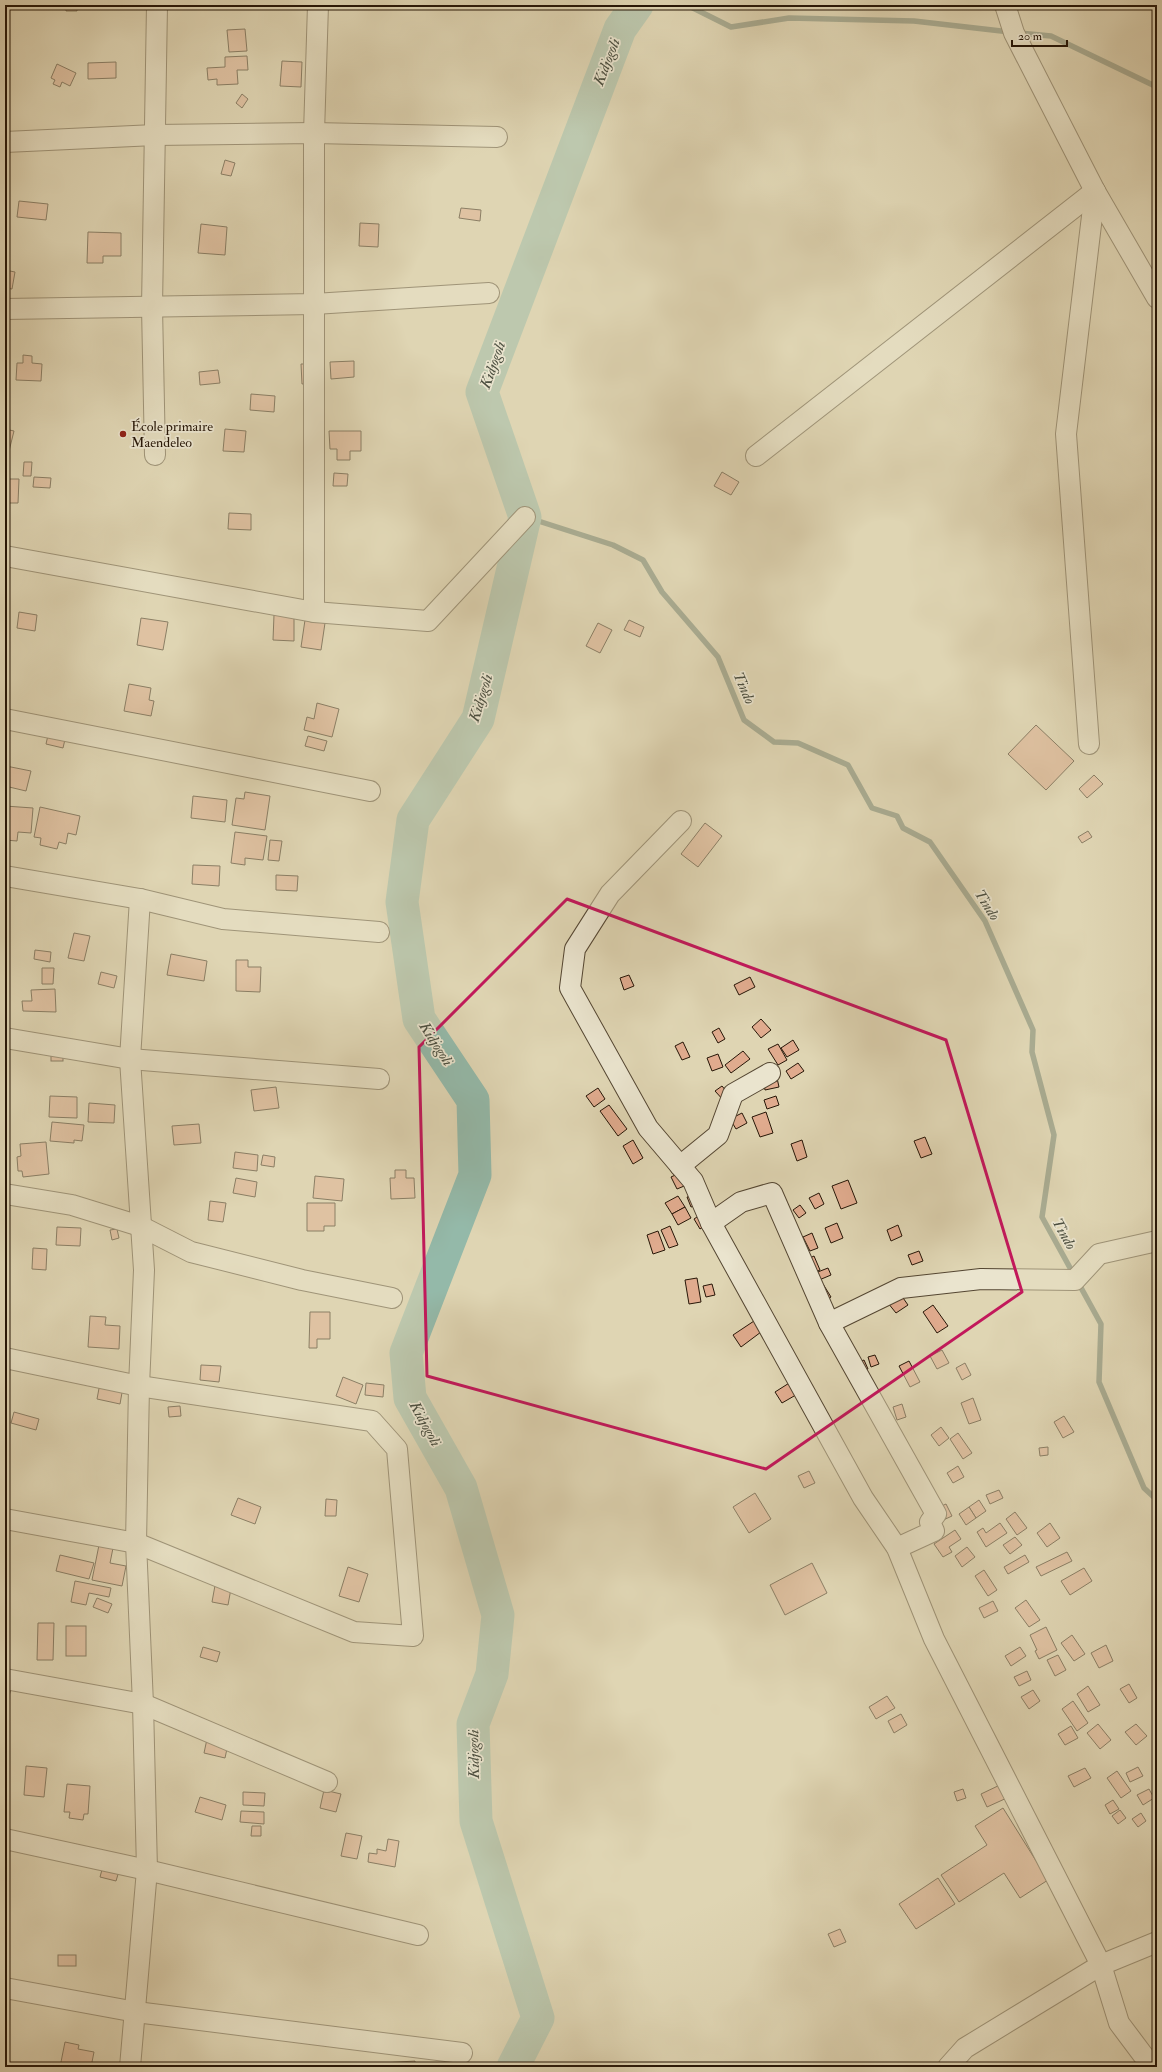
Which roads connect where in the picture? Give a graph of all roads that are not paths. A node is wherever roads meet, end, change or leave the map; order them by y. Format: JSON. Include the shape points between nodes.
{"nodes":[{"id":1,"x":157,"y":5,"type":"edge"},
{"id":2,"x":318,"y":5,"type":"edge"},
{"id":3,"x":1005,"y":5,"type":"edge"},
{"id":4,"x":314,"y":133,"type":"junction"},
{"id":5,"x":155,"y":135,"type":"junction"},
{"id":6,"x":497,"y":137,"type":"dead end"},
{"id":7,"x":5,"y":142,"type":"edge"},
{"id":8,"x":1095,"y":191,"type":"junction"},
{"id":9,"x":489,"y":293,"type":"dead end"},
{"id":10,"x":1157,"y":298,"type":"edge"},
{"id":11,"x":314,"y":304,"type":"junction"},
{"id":12,"x":152,"y":307,"type":"junction"},
{"id":13,"x":5,"y":309,"type":"edge"},
{"id":14,"x":155,"y":455,"type":"dead end"},
{"id":15,"x":756,"y":456,"type":"dead end"},
{"id":16,"x":525,"y":517,"type":"dead end"},
{"id":17,"x":5,"y":556,"type":"edge"},
{"id":18,"x":314,"y":612,"type":"junction"},
{"id":19,"x":5,"y":719,"type":"edge"},
{"id":20,"x":1089,"y":744,"type":"dead end"},
{"id":21,"x":370,"y":791,"type":"dead end"},
{"id":22,"x":682,"y":821,"type":"dead end"},
{"id":23,"x":5,"y":876,"type":"edge"},
{"id":24,"x":140,"y":899,"type":"junction"},
{"id":25,"x":379,"y":932,"type":"dead end"},
{"id":26,"x":5,"y":1038,"type":"edge"},
{"id":27,"x":130,"y":1059,"type":"junction"},
{"id":28,"x":770,"y":1073,"type":"dead end"},
{"id":29,"x":379,"y":1079,"type":"dead end"},
{"id":30,"x":680,"y":1166,"type":"junction"},
{"id":31,"x":5,"y":1194,"type":"edge"},
{"id":32,"x":711,"y":1223,"type":"junction"},
{"id":33,"x":140,"y":1226,"type":"junction"},
{"id":34,"x":1157,"y":1241,"type":"edge"},
{"id":35,"x":392,"y":1298,"type":"dead end"},
{"id":36,"x":829,"y":1323,"type":"junction"},
{"id":37,"x":5,"y":1358,"type":"edge"},
{"id":38,"x":139,"y":1386,"type":"junction"},
{"id":39,"x":5,"y":1519,"type":"edge"},
{"id":40,"x":136,"y":1543,"type":"junction"},
{"id":41,"x":897,"y":1548,"type":"junction"},
{"id":42,"x":5,"y":1680,"type":"edge"},
{"id":43,"x":143,"y":1704,"type":"junction"},
{"id":44,"x":327,"y":1782,"type":"dead end"},
{"id":45,"x":5,"y":1839,"type":"edge"},
{"id":46,"x":147,"y":1870,"type":"junction"},
{"id":47,"x":418,"y":1935,"type":"dead end"},
{"id":48,"x":1157,"y":1942,"type":"edge"},
{"id":49,"x":1101,"y":1965,"type":"junction"},
{"id":50,"x":5,"y":1988,"type":"edge"},
{"id":51,"x":136,"y":2012,"type":"junction"},
{"id":52,"x":462,"y":2053,"type":"dead end"},
{"id":53,"x":130,"y":2067,"type":"edge"},
{"id":54,"x":948,"y":2067,"type":"edge"},
{"id":55,"x":1152,"y":2067,"type":"edge"}],
"edges":[{"from":1,"to":5,"type":"street"},
{"from":2,"to":4,"type":"street"},
{"from":3,"to":8,"type":"street","via":[[1014,33]]},
{"from":4,"to":5,"type":"street"},
{"from":4,"to":6,"type":"street"},
{"from":4,"to":11,"type":"street"},
{"from":5,"to":7,"type":"street"},
{"from":5,"to":12,"type":"street"},
{"from":8,"to":10,"type":"street"},
{"from":8,"to":15,"type":"street"},
{"from":8,"to":20,"type":"street","via":[[1066,434]]},
{"from":9,"to":11,"type":"street"},
{"from":11,"to":12,"type":"street"},
{"from":11,"to":18,"type":"street"},
{"from":12,"to":13,"type":"street"},
{"from":12,"to":14,"type":"street"},
{"from":16,"to":18,"type":"street","via":[[428,621]]},
{"from":17,"to":18,"type":"street"},
{"from":19,"to":21,"type":"street"},
{"from":22,"to":30,"type":"street","via":[[610,894],[575,949],[570,988],[648,1128]]},
{"from":23,"to":24,"type":"street"},
{"from":24,"to":25,"type":"street","via":[[223,918]]},
{"from":24,"to":27,"type":"street"},
{"from":26,"to":27,"type":"street"},
{"from":27,"to":29,"type":"street"},
{"from":27,"to":33,"type":"street"},
{"from":28,"to":30,"type":"street","via":[[733,1094],[718,1135]]},
{"from":30,"to":32,"type":"street","via":[[693,1180]]},
{"from":31,"to":33,"type":"street","via":[[72,1205]]},
{"from":32,"to":36,"type":"street","via":[[741,1202],[772,1193]]},
{"from":32,"to":41,"type":"street","via":[[863,1498]]},
{"from":33,"to":35,"type":"street","via":[[191,1252],[302,1280]]},
{"from":33,"to":38,"type":"street","via":[[144,1270]]},
{"from":34,"to":36,"type":"street","via":[[1099,1254],[1075,1280],[980,1280],[900,1288]]},
{"from":36,"to":41,"type":"street","via":[[936,1514],[930,1522],[934,1531]]},
{"from":37,"to":38,"type":"street"},
{"from":38,"to":40,"type":"street"},
{"from":38,"to":40,"type":"street","via":[[372,1421],[397,1449],[413,1636],[354,1632]]},
{"from":39,"to":40,"type":"street"},
{"from":40,"to":43,"type":"street"},
{"from":41,"to":49,"type":"street","via":[[934,1639]]},
{"from":42,"to":43,"type":"street"},
{"from":43,"to":44,"type":"street"},
{"from":43,"to":46,"type":"street"},
{"from":45,"to":46,"type":"street"},
{"from":46,"to":47,"type":"street"},
{"from":46,"to":51,"type":"street"},
{"from":48,"to":49,"type":"street"},
{"from":49,"to":54,"type":"street","via":[[965,2048]]},
{"from":49,"to":55,"type":"street","via":[[1119,2023]]},
{"from":50,"to":51,"type":"street"},
{"from":51,"to":52,"type":"street"},
{"from":51,"to":53,"type":"street"}]}
